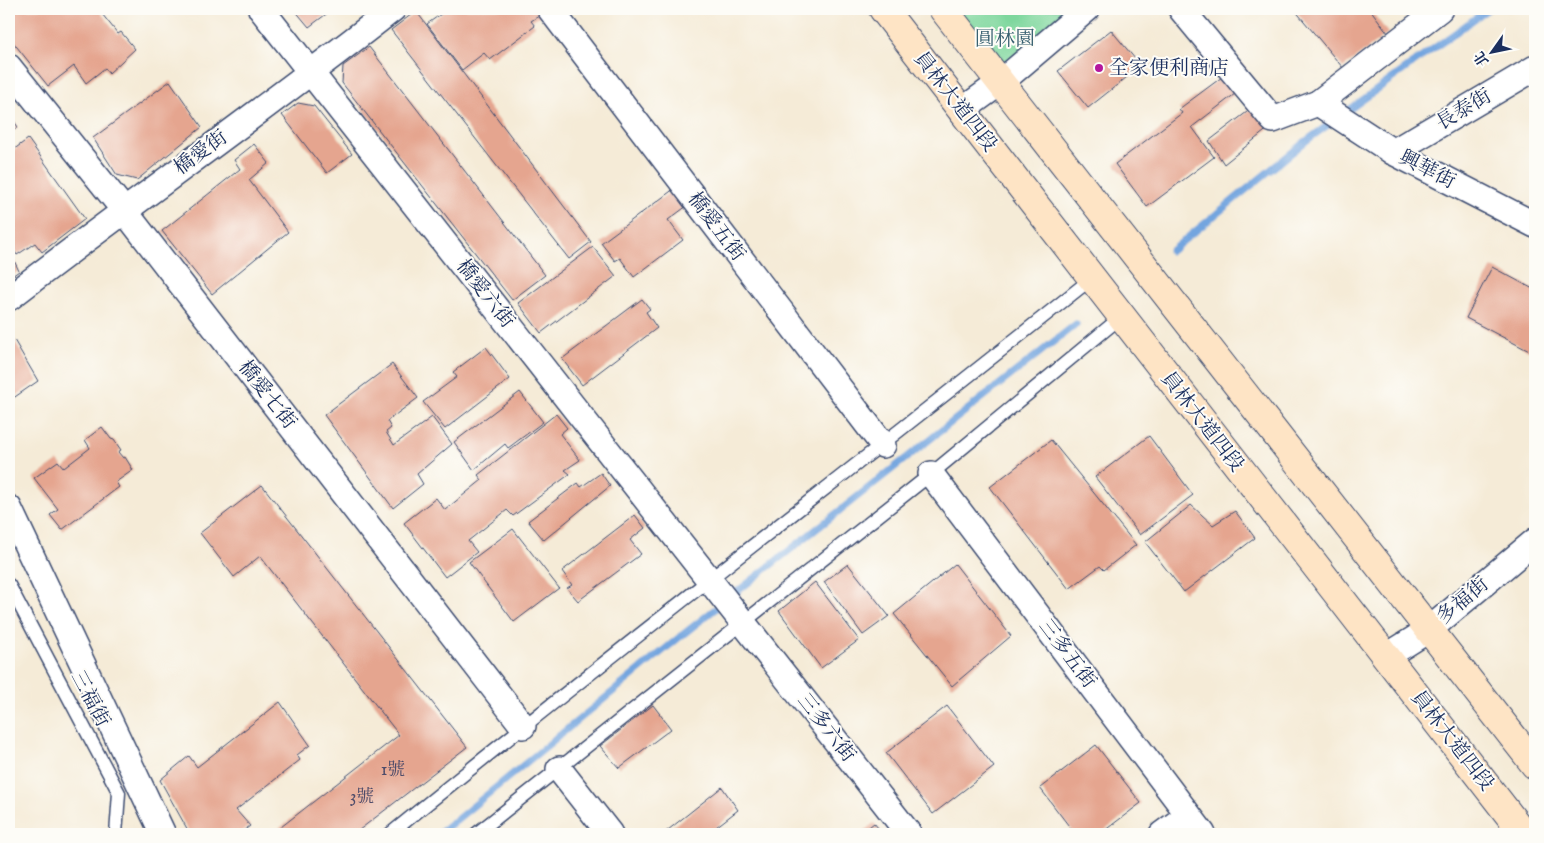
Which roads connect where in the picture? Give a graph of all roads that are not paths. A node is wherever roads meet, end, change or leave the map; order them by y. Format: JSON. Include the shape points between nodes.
{"nodes":[{"id":1,"x":261,"y":9,"type":"edge"},
{"id":2,"x":393,"y":9,"type":"edge"},
{"id":3,"x":550,"y":9,"type":"edge"},
{"id":4,"x":883,"y":9,"type":"edge"},
{"id":5,"x":943,"y":9,"type":"edge"},
{"id":6,"x":1087,"y":9,"type":"edge"},
{"id":7,"x":1182,"y":9,"type":"edge"},
{"id":8,"x":1440,"y":9,"type":"edge"},
{"id":9,"x":9,"y":67,"type":"edge"},
{"id":10,"x":1535,"y":68,"type":"edge"},
{"id":11,"x":311,"y":73,"type":"junction"},
{"id":12,"x":1001,"y":82,"type":"junction"},
{"id":13,"x":1320,"y":105,"type":"junction"},
{"id":14,"x":961,"y":111,"type":"junction"},
{"id":15,"x":1393,"y":152,"type":"junction"},
{"id":16,"x":123,"y":209,"type":"junction"},
{"id":17,"x":1535,"y":226,"type":"edge"},
{"id":18,"x":1091,"y":279,"type":"junction"},
{"id":19,"x":9,"y":298,"type":"edge"},
{"id":20,"x":1121,"y":317,"type":"junction"},
{"id":21,"x":883,"y":445,"type":"junction"},
{"id":22,"x":931,"y":474,"type":"junction"},
{"id":23,"x":9,"y":508,"type":"edge"},
{"id":24,"x":1535,"y":541,"type":"edge"},
{"id":25,"x":709,"y":579,"type":"junction"},
{"id":26,"x":9,"y":585,"type":"edge"},
{"id":27,"x":744,"y":623,"type":"junction"},
{"id":28,"x":1430,"y":629,"type":"junction"},
{"id":29,"x":1387,"y":656,"type":"junction"},
{"id":30,"x":523,"y":726,"type":"junction"},
{"id":31,"x":1535,"y":764,"type":"edge"},
{"id":32,"x":559,"y":769,"type":"junction"},
{"id":33,"x":1188,"y":815,"type":"junction"},
{"id":34,"x":116,"y":834,"type":"edge"},
{"id":35,"x":163,"y":834,"type":"edge"},
{"id":36,"x":390,"y":834,"type":"edge"},
{"id":37,"x":476,"y":834,"type":"edge"},
{"id":38,"x":610,"y":834,"type":"edge"},
{"id":39,"x":909,"y":834,"type":"edge"},
{"id":40,"x":1162,"y":834,"type":"edge"},
{"id":41,"x":1203,"y":834,"type":"edge"},
{"id":42,"x":1524,"y":834,"type":"edge"}],
"edges":[{"from":1,"to":11,"type":"street","name":"橋愛六街"},
{"from":2,"to":11,"type":"street","name":"橋愛街"},
{"from":3,"to":21,"type":"street","name":"橋愛五街"},
{"from":4,"to":14,"type":"main road","name":"員林大道四段"},
{"from":5,"to":12,"type":"main road"},
{"from":6,"to":12,"type":"street"},
{"from":7,"to":13,"type":"street","via":[[1273,120]]},
{"from":8,"to":13,"type":"street"},
{"from":9,"to":16,"type":"street","name":"橋愛七街"},
{"from":10,"to":15,"type":"street","name":"長泰街"},
{"from":11,"to":16,"type":"street","name":"橋愛街"},
{"from":11,"to":25,"type":"street","name":"橋愛六街"},
{"from":12,"to":14,"type":"street"},
{"from":12,"to":28,"type":"main road"},
{"from":13,"to":15,"type":"street","name":"興華街"},
{"from":14,"to":18,"type":"main road","name":"員林大道四段"},
{"from":15,"to":17,"type":"street","name":"興華街"},
{"from":16,"to":19,"type":"street","name":"橋愛街"},
{"from":16,"to":30,"type":"street","name":"橋愛七街"},
{"from":18,"to":20,"type":"main road","name":"員林大道四段"},
{"from":18,"to":21,"type":"lane"},
{"from":20,"to":22,"type":"lane"},
{"from":20,"to":29,"type":"main road","name":"員林大道四段"},
{"from":21,"to":25,"type":"lane"},
{"from":22,"to":27,"type":"lane"},
{"from":22,"to":33,"type":"street","name":"三多五街"},
{"from":23,"to":35,"type":"street"},
{"from":24,"to":28,"type":"street","name":"多福街"},
{"from":25,"to":27,"type":"street","name":"橋愛六街"},
{"from":25,"to":30,"type":"lane"},
{"from":26,"to":34,"type":"lane","name":"三福街","via":[[119,793]]},
{"from":27,"to":32,"type":"lane"},
{"from":27,"to":39,"type":"street","name":"三多六街"},
{"from":28,"to":29,"type":"street","name":"多福街"},
{"from":28,"to":31,"type":"main road"},
{"from":29,"to":42,"type":"main road","name":"員林大道四段"},
{"from":30,"to":36,"type":"lane"},
{"from":32,"to":37,"type":"lane"},
{"from":32,"to":38,"type":"street"},
{"from":33,"to":40,"type":"street"},
{"from":33,"to":41,"type":"street","name":"三多五街"}]}
